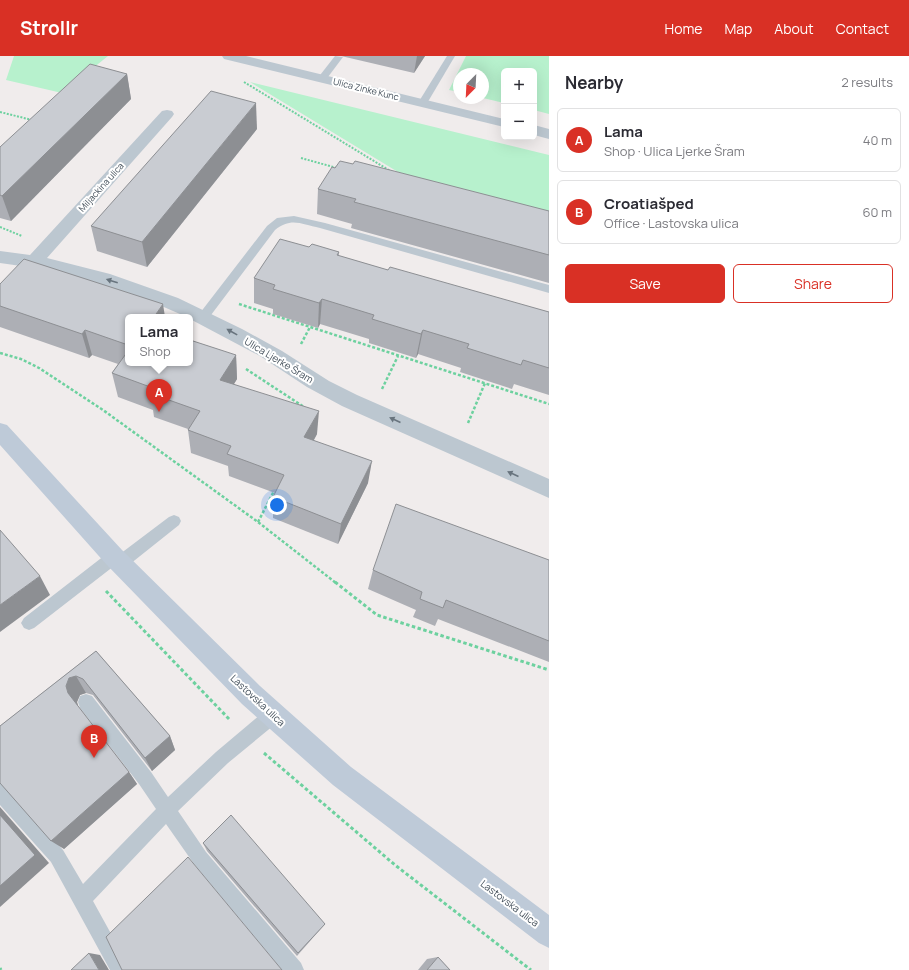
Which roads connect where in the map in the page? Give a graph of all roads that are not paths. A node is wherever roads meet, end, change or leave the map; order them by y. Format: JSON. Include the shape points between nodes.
{"nodes":[{"id":1,"x":229,"y":56,"type":"edge"},
{"id":2,"x":451,"y":56,"type":"edge"},
{"id":3,"x":339,"y":57,"type":"edge"},
{"id":4,"x":322,"y":79,"type":"junction"},
{"id":5,"x":423,"y":103,"type":"junction"},
{"id":6,"x":167,"y":114,"type":"dead end"},
{"id":7,"x":501,"y":122,"type":"edge"},
{"id":8,"x":537,"y":131,"type":"edge"},
{"id":9,"x":549,"y":134,"type":"edge"},
{"id":10,"x":259,"y":244,"type":"junction"},
{"id":11,"x":274,"y":248,"type":"edge"},
{"id":12,"x":0,"y":257,"type":"edge"},
{"id":13,"x":35,"y":261,"type":"junction"},
{"id":14,"x":549,"y":289,"type":"edge"},
{"id":15,"x":204,"y":316,"type":"junction"},
{"id":16,"x":0,"y":432,"type":"edge"},
{"id":17,"x":549,"y":489,"type":"edge"},
{"id":18,"x":174,"y":521,"type":"dead end"},
{"id":19,"x":117,"y":560,"type":"junction"},
{"id":20,"x":28,"y":623,"type":"dead end"},
{"id":21,"x":86,"y":702,"type":"edge"},
{"id":22,"x":273,"y":715,"type":"junction"},
{"id":23,"x":0,"y":792,"type":"edge"},
{"id":24,"x":167,"y":810,"type":"junction"},
{"id":25,"x":82,"y":899,"type":"junction"},
{"id":26,"x":549,"y":933,"type":"edge"},
{"id":27,"x":121,"y":970,"type":"edge"},
{"id":28,"x":294,"y":970,"type":"edge"}],
"edges":[{"from":1,"to":4,"type":"street","name":"Ulica Zinke Kunc"},
{"from":2,"to":5,"type":"lane"},
{"from":3,"to":4,"type":"lane"},
{"from":4,"to":5,"type":"street","name":"Ulica Zinke Kunc"},
{"from":5,"to":7,"type":"street","name":"Ulica Zinke Kunc"},
{"from":6,"to":13,"type":"street","name":"Miljackina ulica"},
{"from":8,"to":9,"type":"street"},
{"from":10,"to":11,"type":"lane"},
{"from":10,"to":14,"type":"lane","via":[[281,220],[307,221]]},
{"from":10,"to":15,"type":"lane"},
{"from":12,"to":13,"type":"street","name":"Ulica Ljerke Šram"},
{"from":15,"to":13,"type":"street","name":"Ulica Ljerke Šram","one_way":true,"via":[[134,288]]},
{"from":17,"to":15,"type":"street","name":"Ulica Ljerke Šram","one_way":true,"via":[[331,392],[267,351]]},
{"from":16,"to":19,"type":"street","name":"Lastovska ulica"},
{"from":18,"to":19,"type":"lane"},
{"from":19,"to":20,"type":"lane"},
{"from":19,"to":22,"type":"street","name":"Lastovska ulica"},
{"from":21,"to":24,"type":"lane"},
{"from":22,"to":24,"type":"lane","via":[[246,736]]},
{"from":22,"to":26,"type":"street","name":"Lastovska ulica","via":[[342,776]]},
{"from":23,"to":25,"type":"lane","via":[[57,856]]},
{"from":24,"to":25,"type":"lane"},
{"from":24,"to":28,"type":"lane","via":[[200,858]]},
{"from":25,"to":27,"type":"lane"}]}
